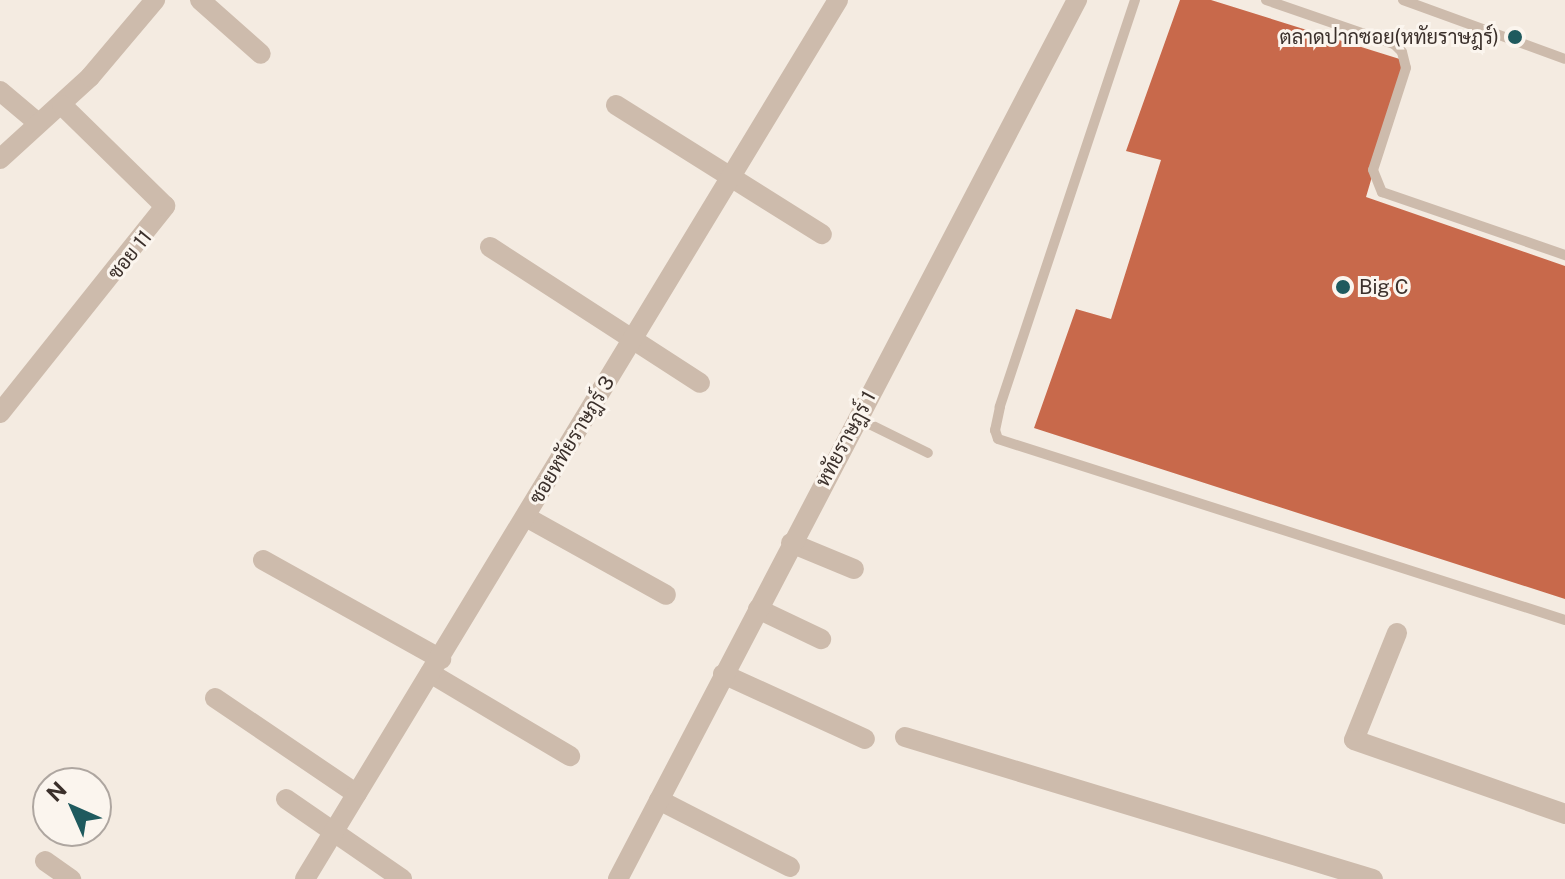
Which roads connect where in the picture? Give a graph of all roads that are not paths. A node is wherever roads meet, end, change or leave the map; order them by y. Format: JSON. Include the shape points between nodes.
{"nodes":[{"id":1,"x":155,"y":0,"type":"edge"},
{"id":2,"x":200,"y":0,"type":"edge"},
{"id":3,"x":838,"y":0,"type":"edge"},
{"id":4,"x":1077,"y":0,"type":"edge"},
{"id":5,"x":1135,"y":0,"type":"edge"},
{"id":6,"x":1266,"y":0,"type":"edge"},
{"id":7,"x":1403,"y":0,"type":"edge"},
{"id":8,"x":1428,"y":5,"type":"edge"},
{"id":9,"x":261,"y":54,"type":"dead end"},
{"id":10,"x":1565,"y":59,"type":"edge"},
{"id":11,"x":0,"y":91,"type":"edge"},
{"id":12,"x":62,"y":105,"type":"junction"},
{"id":13,"x":616,"y":105,"type":"dead end"},
{"id":14,"x":37,"y":122,"type":"junction"},
{"id":15,"x":0,"y":159,"type":"edge"},
{"id":16,"x":730,"y":179,"type":"junction"},
{"id":17,"x":822,"y":234,"type":"dead end"},
{"id":18,"x":490,"y":247,"type":"dead end"},
{"id":19,"x":1565,"y":255,"type":"edge"},
{"id":20,"x":633,"y":340,"type":"junction"},
{"id":21,"x":700,"y":383,"type":"dead end"},
{"id":22,"x":4,"y":399,"type":"edge"},
{"id":23,"x":857,"y":418,"type":"junction"},
{"id":24,"x":928,"y":453,"type":"dead end"},
{"id":25,"x":526,"y":517,"type":"junction"},
{"id":26,"x":791,"y":543,"type":"junction"},
{"id":27,"x":263,"y":560,"type":"dead end"},
{"id":28,"x":854,"y":569,"type":"dead end"},
{"id":29,"x":666,"y":595,"type":"dead end"},
{"id":30,"x":758,"y":609,"type":"junction"},
{"id":31,"x":1565,"y":620,"type":"edge"},
{"id":32,"x":1397,"y":633,"type":"dead end"},
{"id":33,"x":821,"y":639,"type":"dead end"},
{"id":34,"x":435,"y":666,"type":"junction"},
{"id":35,"x":723,"y":674,"type":"junction"},
{"id":36,"x":215,"y":698,"type":"dead end"},
{"id":37,"x":905,"y":737,"type":"dead end"},
{"id":38,"x":865,"y":739,"type":"dead end"},
{"id":39,"x":570,"y":756,"type":"dead end"},
{"id":40,"x":357,"y":794,"type":"junction"},
{"id":41,"x":286,"y":799,"type":"dead end"},
{"id":42,"x":659,"y":800,"type":"junction"},
{"id":43,"x":1565,"y":814,"type":"edge"},
{"id":44,"x":332,"y":834,"type":"junction"},
{"id":45,"x":45,"y":861,"type":"dead end"},
{"id":46,"x":790,"y":867,"type":"dead end"},
{"id":47,"x":1352,"y":876,"type":"edge"},
{"id":48,"x":71,"y":879,"type":"edge"},
{"id":49,"x":305,"y":879,"type":"edge"},
{"id":50,"x":402,"y":879,"type":"edge"},
{"id":51,"x":618,"y":879,"type":"edge"},
{"id":52,"x":1373,"y":879,"type":"edge"}],
"edges":[{"from":1,"to":12,"type":"street"},
{"from":2,"to":9,"type":"street"},
{"from":3,"to":16,"type":"street","name":"ซอยหทัยราษฎร์ 3"},
{"from":4,"to":23,"type":"street","name":"หทัยราษฎร์ 1"},
{"from":5,"to":31,"type":"lane","via":[[1000,407],[998,439]]},
{"from":6,"to":19,"type":"lane","via":[[1394,44],[1402,52],[1406,68],[1373,170],[1382,192]]},
{"from":7,"to":8,"type":"lane"},
{"from":8,"to":10,"type":"lane"},
{"from":11,"to":14,"type":"street"},
{"from":12,"to":14,"type":"street"},
{"from":12,"to":22,"type":"street","name":"ซอย 11","via":[[165,206]]},
{"from":13,"to":16,"type":"street"},
{"from":14,"to":15,"type":"street"},
{"from":16,"to":17,"type":"street"},
{"from":16,"to":20,"type":"street","name":"ซอยหทัยราษฎร์ 3"},
{"from":18,"to":20,"type":"street"},
{"from":20,"to":21,"type":"street"},
{"from":20,"to":25,"type":"street","name":"ซอยหทัยราษฎร์ 3"},
{"from":23,"to":24,"type":"lane"},
{"from":23,"to":26,"type":"street","name":"หทัยราษฎร์ 1"},
{"from":25,"to":29,"type":"street"},
{"from":25,"to":34,"type":"street","name":"ซอยหทัยราษฎร์ 3"},
{"from":26,"to":28,"type":"street"},
{"from":26,"to":30,"type":"street","name":"หทัยราษฎร์ 1"},
{"from":27,"to":34,"type":"street"},
{"from":30,"to":33,"type":"street"},
{"from":30,"to":35,"type":"street","name":"หทัยราษฎร์ 1"},
{"from":32,"to":43,"type":"street","via":[[1354,740]]},
{"from":34,"to":39,"type":"street"},
{"from":34,"to":40,"type":"street","name":"ซอยหทัยราษฎร์ 3"},
{"from":35,"to":38,"type":"street"},
{"from":35,"to":42,"type":"street","name":"หทัยราษฎร์ 1"},
{"from":36,"to":40,"type":"street"},
{"from":37,"to":47,"type":"street"},
{"from":40,"to":44,"type":"street","name":"ซอยหทัยราษฎร์ 3"},
{"from":41,"to":44,"type":"street"},
{"from":42,"to":46,"type":"street"},
{"from":42,"to":51,"type":"street","name":"หทัยราษฎร์ 1"},
{"from":44,"to":49,"type":"street","name":"ซอยหทัยราษฎร์ 3"},
{"from":44,"to":50,"type":"street"},
{"from":45,"to":48,"type":"street"},
{"from":47,"to":52,"type":"street"}]}
